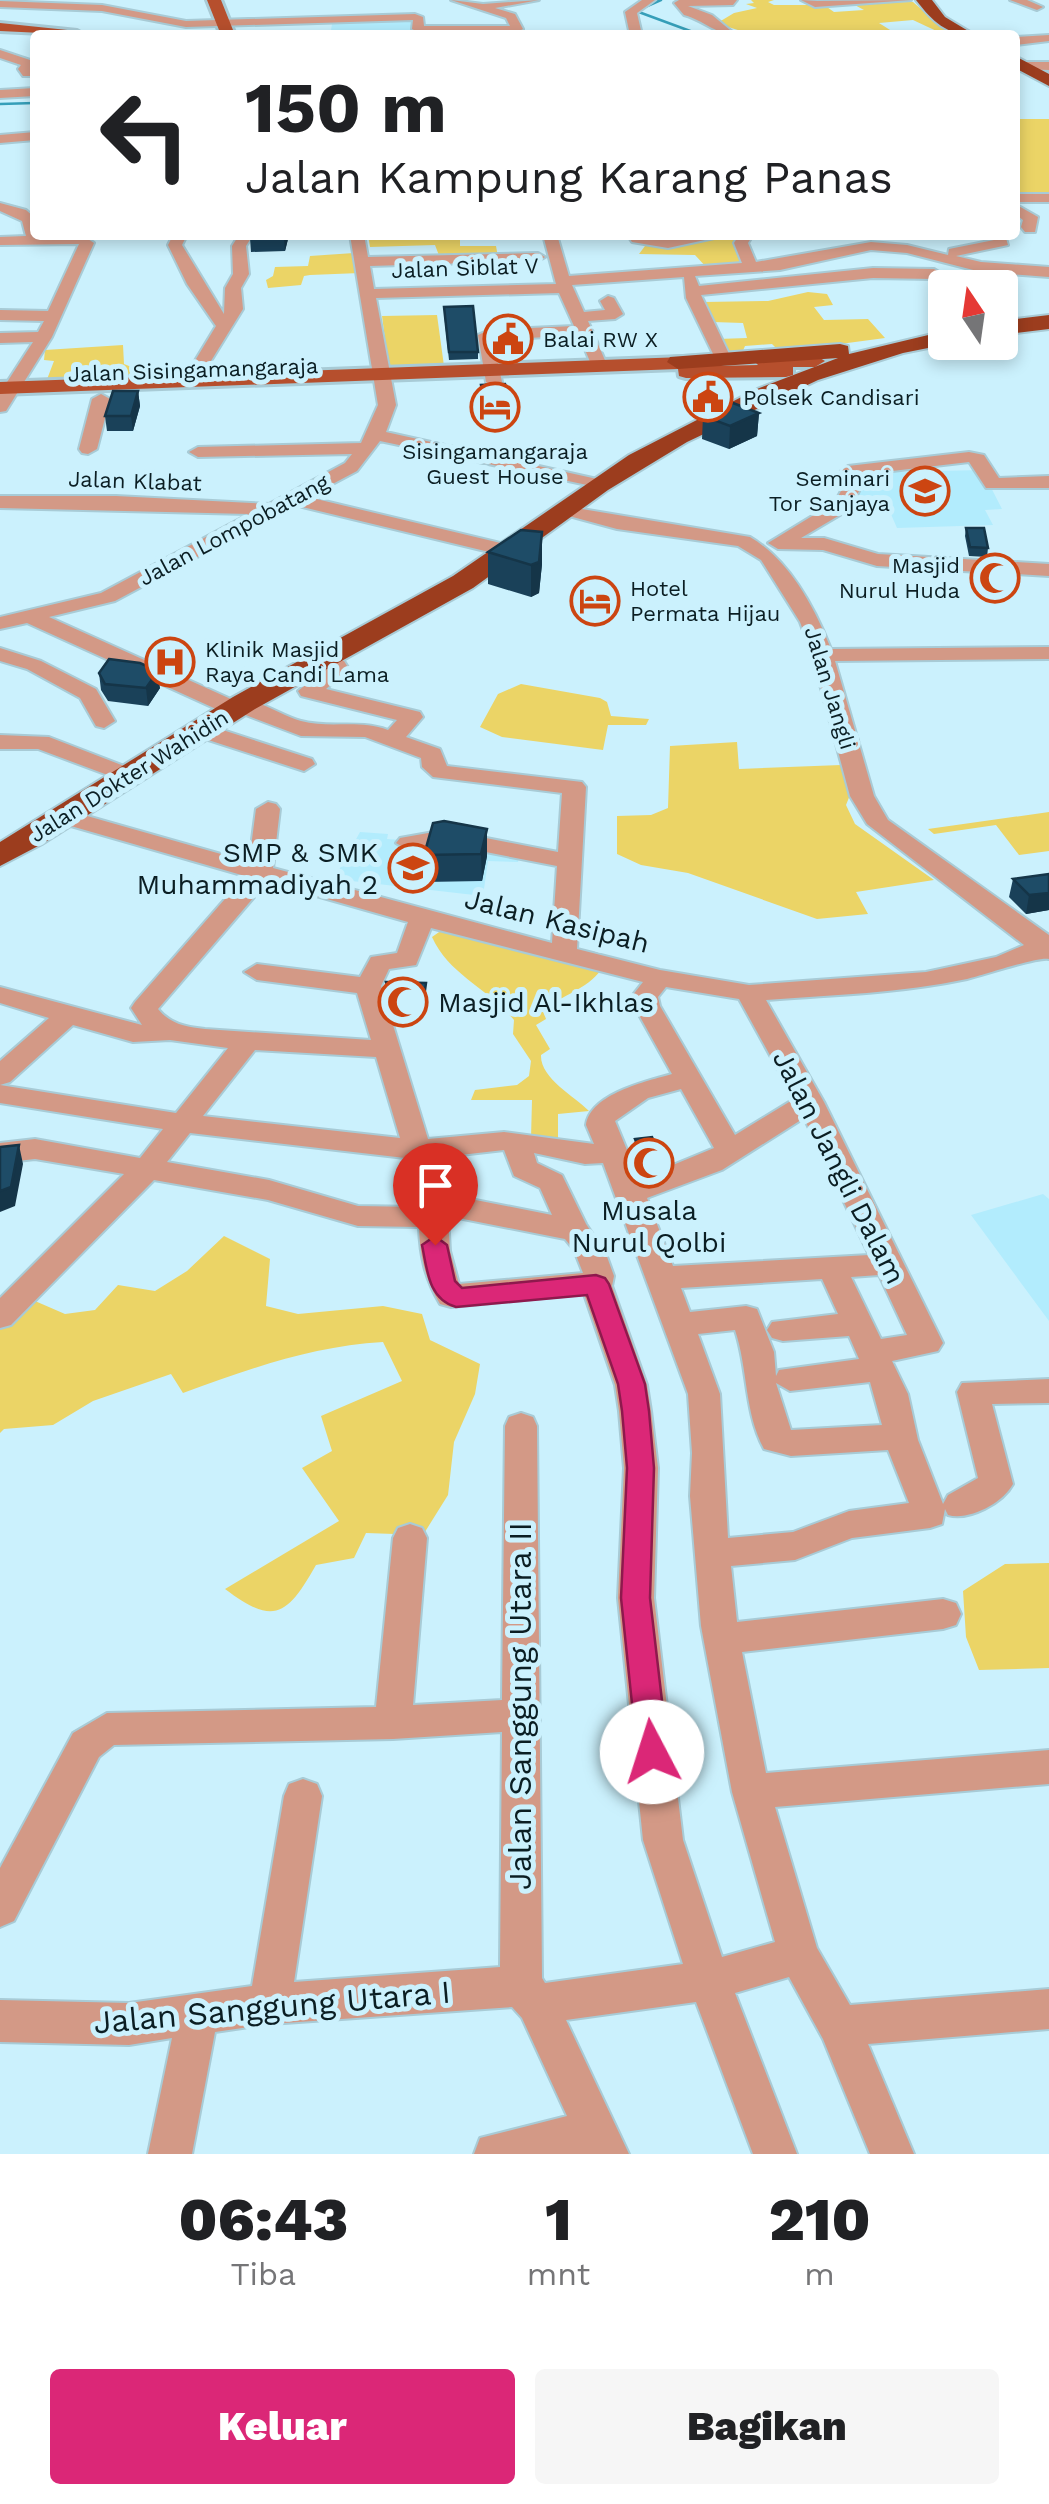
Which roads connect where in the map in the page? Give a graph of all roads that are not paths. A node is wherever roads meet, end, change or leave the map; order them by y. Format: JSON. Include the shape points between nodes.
{"nodes":[{"id":1,"x":99,"y":0,"type":"edge"},
{"id":2,"x":110,"y":0,"type":"edge"},
{"id":3,"x":457,"y":0,"type":"edge"},
{"id":4,"x":533,"y":0,"type":"edge"},
{"id":5,"x":649,"y":0,"type":"edge"},
{"id":6,"x":807,"y":0,"type":"edge"},
{"id":7,"x":904,"y":0,"type":"edge"},
{"id":8,"x":924,"y":0,"type":"edge"},
{"id":9,"x":1016,"y":0,"type":"edge"},
{"id":10,"x":676,"y":1,"type":"edge"},
{"id":11,"x":496,"y":2,"type":"edge"},
{"id":12,"x":728,"y":2,"type":"edge"},
{"id":13,"x":130,"y":3,"type":"junction"},
{"id":14,"x":0,"y":4,"type":"edge"},
{"id":15,"x":477,"y":6,"type":"junction"},
{"id":16,"x":1037,"y":7,"type":"dead end"},
{"id":17,"x":366,"y":11,"type":"junction"},
{"id":18,"x":156,"y":17,"type":"junction"},
{"id":19,"x":220,"y":18,"type":"edge"},
{"id":20,"x":417,"y":22,"type":"edge"},
{"id":21,"x":0,"y":26,"type":"edge"},
{"id":22,"x":26,"y":27,"type":"junction"},
{"id":23,"x":45,"y":30,"type":"edge"},
{"id":24,"x":497,"y":30,"type":"edge"},
{"id":25,"x":516,"y":30,"type":"edge"},
{"id":26,"x":635,"y":30,"type":"edge"},
{"id":27,"x":724,"y":30,"type":"edge"},
{"id":28,"x":958,"y":30,"type":"edge"},
{"id":29,"x":0,"y":36,"type":"edge"},
{"id":30,"x":1049,"y":38,"type":"edge"},
{"id":31,"x":1020,"y":40,"type":"edge"},
{"id":32,"x":0,"y":54,"type":"edge"},
{"id":33,"x":1020,"y":64,"type":"edge"},
{"id":34,"x":1020,"y":65,"type":"edge"},
{"id":35,"x":1049,"y":66,"type":"edge"},
{"id":36,"x":26,"y":71,"type":"edge"},
{"id":37,"x":1049,"y":81,"type":"edge"},
{"id":38,"x":30,"y":137,"type":"edge"},
{"id":39,"x":0,"y":140,"type":"edge"},
{"id":40,"x":1020,"y":198,"type":"edge"},
{"id":41,"x":1049,"y":198,"type":"edge"},
{"id":42,"x":0,"y":208,"type":"edge"},
{"id":43,"x":30,"y":219,"type":"edge"},
{"id":44,"x":1038,"y":220,"type":"edge"},
{"id":45,"x":1045,"y":238,"type":"dead end"},
{"id":46,"x":34,"y":240,"type":"edge"},
{"id":47,"x":81,"y":240,"type":"edge"},
{"id":48,"x":177,"y":240,"type":"edge"},
{"id":49,"x":243,"y":240,"type":"edge"},
{"id":50,"x":358,"y":240,"type":"edge"},
{"id":51,"x":552,"y":240,"type":"edge"},
{"id":52,"x":643,"y":240,"type":"edge"},
{"id":53,"x":692,"y":240,"type":"edge"},
{"id":54,"x":742,"y":240,"type":"edge"},
{"id":55,"x":833,"y":240,"type":"edge"},
{"id":56,"x":866,"y":240,"type":"edge"},
{"id":57,"x":874,"y":240,"type":"edge"},
{"id":58,"x":1002,"y":240,"type":"edge"},
{"id":59,"x":0,"y":242,"type":"edge"},
{"id":60,"x":900,"y":248,"type":"junction"},
{"id":61,"x":939,"y":254,"type":"junction"},
{"id":62,"x":538,"y":257,"type":"dead end"},
{"id":63,"x":362,"y":262,"type":"junction"},
{"id":64,"x":751,"y":268,"type":"junction"},
{"id":65,"x":938,"y":270,"type":"edge"},
{"id":66,"x":972,"y":270,"type":"edge"},
{"id":67,"x":688,"y":272,"type":"junction"},
{"id":68,"x":1049,"y":272,"type":"edge"},
{"id":69,"x":1018,"y":273,"type":"edge"},
{"id":70,"x":928,"y":278,"type":"edge"},
{"id":71,"x":565,"y":285,"type":"junction"},
{"id":72,"x":693,"y":291,"type":"junction"},
{"id":73,"x":366,"y":294,"type":"junction"},
{"id":74,"x":612,"y":307,"type":"dead end"},
{"id":75,"x":480,"y":311,"type":"junction"},
{"id":76,"x":0,"y":315,"type":"edge"},
{"id":77,"x":54,"y":316,"type":"junction"},
{"id":78,"x":1049,"y":322,"type":"edge"},
{"id":79,"x":584,"y":324,"type":"junction"},
{"id":80,"x":1018,"y":326,"type":"edge"},
{"id":81,"x":225,"y":327,"type":"junction"},
{"id":82,"x":44,"y":336,"type":"junction"},
{"id":83,"x":0,"y":338,"type":"edge"},
{"id":84,"x":928,"y":341,"type":"edge"},
{"id":85,"x":881,"y":348,"type":"junction"},
{"id":86,"x":678,"y":362,"type":"junction"},
{"id":87,"x":727,"y":364,"type":"junction"},
{"id":88,"x":599,"y":365,"type":"junction"},
{"id":89,"x":818,"y":368,"type":"junction"},
{"id":90,"x":641,"y":369,"type":"junction"},
{"id":91,"x":492,"y":376,"type":"junction"},
{"id":92,"x":190,"y":382,"type":"junction"},
{"id":93,"x":386,"y":382,"type":"junction"},
{"id":94,"x":775,"y":382,"type":"junction"},
{"id":95,"x":3,"y":397,"type":"edge"},
{"id":96,"x":101,"y":399,"type":"junction"},
{"id":97,"x":371,"y":441,"type":"junction"},
{"id":98,"x":88,"y":449,"type":"dead end"},
{"id":99,"x":198,"y":452,"type":"dead end"},
{"id":100,"x":1049,"y":482,"type":"edge"},
{"id":101,"x":599,"y":485,"type":"junction"},
{"id":102,"x":294,"y":500,"type":"junction"},
{"id":103,"x":0,"y":502,"type":"edge"},
{"id":104,"x":270,"y":509,"type":"junction"},
{"id":105,"x":565,"y":509,"type":"junction"},
{"id":106,"x":767,"y":544,"type":"junction"},
{"id":107,"x":510,"y":550,"type":"junction"},
{"id":108,"x":1049,"y":570,"type":"edge"},
{"id":109,"x":31,"y":617,"type":"junction"},
{"id":110,"x":0,"y":624,"type":"edge"},
{"id":111,"x":1049,"y":653,"type":"edge"},
{"id":112,"x":0,"y":654,"type":"edge"},
{"id":113,"x":823,"y":655,"type":"junction"},
{"id":114,"x":324,"y":660,"type":"junction"},
{"id":115,"x":237,"y":708,"type":"junction"},
{"id":116,"x":104,"y":721,"type":"dead end"},
{"id":117,"x":201,"y":730,"type":"junction"},
{"id":118,"x":394,"y":738,"type":"junction"},
{"id":119,"x":0,"y":742,"type":"edge"},
{"id":120,"x":304,"y":764,"type":"dead end"},
{"id":121,"x":129,"y":776,"type":"junction"},
{"id":122,"x":268,"y":809,"type":"dead end"},
{"id":123,"x":65,"y":817,"type":"junction"},
{"id":124,"x":408,"y":843,"type":"dead end"},
{"id":125,"x":0,"y":856,"type":"edge"},
{"id":126,"x":569,"y":862,"type":"junction"},
{"id":127,"x":260,"y":874,"type":"junction"},
{"id":128,"x":422,"y":918,"type":"junction"},
{"id":129,"x":1047,"y":946,"type":"edge"},
{"id":130,"x":564,"y":953,"type":"junction"},
{"id":131,"x":257,"y":972,"type":"dead end"},
{"id":132,"x":660,"y":978,"type":"junction"},
{"id":133,"x":368,"y":986,"type":"junction"},
{"id":134,"x":748,"y":993,"type":"junction"},
{"id":135,"x":0,"y":995,"type":"edge"},
{"id":136,"x":67,"y":1016,"type":"junction"},
{"id":137,"x":168,"y":1032,"type":"junction"},
{"id":138,"x":248,"y":1041,"type":"junction"},
{"id":139,"x":386,"y":1049,"type":"junction"},
{"id":140,"x":0,"y":1076,"type":"edge"},
{"id":141,"x":686,"y":1079,"type":"junction"},
{"id":142,"x":0,"y":1094,"type":"edge"},
{"id":143,"x":810,"y":1102,"type":"junction"},
{"id":144,"x":180,"y":1122,"type":"junction"},
{"id":145,"x":516,"y":1142,"type":"junction"},
{"id":146,"x":418,"y":1150,"type":"junction"},
{"id":147,"x":730,"y":1152,"type":"junction"},
{"id":148,"x":0,"y":1153,"type":"edge"},
{"id":149,"x":611,"y":1153,"type":"junction"},
{"id":150,"x":145,"y":1171,"type":"junction"},
{"id":151,"x":631,"y":1193,"type":"junction"},
{"id":152,"x":433,"y":1210,"type":"junction"},
{"id":153,"x":574,"y":1230,"type":"junction"},
{"id":154,"x":890,"y":1264,"type":"junction"},
{"id":155,"x":832,"y":1269,"type":"junction"},
{"id":156,"x":662,"y":1278,"type":"junction"},
{"id":157,"x":596,"y":1284,"type":"junction"},
{"id":158,"x":0,"y":1317,"type":"edge"},
{"id":159,"x":680,"y":1324,"type":"junction"},
{"id":160,"x":784,"y":1330,"type":"dead end"},
{"id":161,"x":872,"y":1348,"type":"junction"},
{"id":162,"x":790,"y":1379,"type":"dead end"},
{"id":163,"x":1049,"y":1391,"type":"edge"},
{"id":164,"x":521,"y":1426,"type":"dead end"},
{"id":165,"x":900,"y":1437,"type":"junction"},
{"id":166,"x":960,"y":1505,"type":"dead end"},
{"id":167,"x":410,"y":1538,"type":"dead end"},
{"id":168,"x":712,"y":1554,"type":"junction"},
{"id":169,"x":943,"y":1614,"type":"dead end"},
{"id":170,"x":722,"y":1639,"type":"junction"},
{"id":171,"x":521,"y":1715,"type":"junction"},
{"id":172,"x":393,"y":1723,"type":"junction"},
{"id":173,"x":1049,"y":1767,"type":"edge"},
{"id":174,"x":751,"y":1792,"type":"junction"},
{"id":175,"x":303,"y":1796,"type":"dead end"},
{"id":176,"x":0,"y":1908,"type":"edge"},
{"id":177,"x":799,"y":1955,"type":"junction"},
{"id":178,"x":709,"y":1980,"type":"junction"},
{"id":179,"x":529,"y":1995,"type":"junction"},
{"id":180,"x":270,"y":2004,"type":"junction"},
{"id":181,"x":1049,"y":2009,"type":"edge"},
{"id":182,"x":197,"y":2016,"type":"junction"},
{"id":183,"x":0,"y":2021,"type":"edge"},
{"id":184,"x":839,"y":2026,"type":"junction"},
{"id":185,"x":603,"y":2142,"type":"edge"},
{"id":186,"x":170,"y":2154,"type":"edge"},
{"id":187,"x":496,"y":2154,"type":"edge"},
{"id":188,"x":775,"y":2154,"type":"edge"},
{"id":189,"x":892,"y":2154,"type":"edge"}],
"edges":[{"from":1,"to":13,"type":"street"},
{"from":2,"to":13,"type":"street"},
{"from":3,"to":15,"type":"street"},
{"from":4,"to":11,"type":"street"},
{"from":5,"to":26,"type":"street","via":[[631,12]]},
{"from":6,"to":7,"type":"street"},
{"from":8,"to":28,"type":"highway"},
{"from":9,"to":16,"type":"street"},
{"from":10,"to":12,"type":"street"},
{"from":10,"to":27,"type":"street"},
{"from":11,"to":15,"type":"street"},
{"from":13,"to":18,"type":"street","via":[[148,3]]},
{"from":14,"to":18,"type":"street"},
{"from":15,"to":25,"type":"street","via":[[511,16]]},
{"from":17,"to":19,"type":"street"},
{"from":17,"to":19,"type":"street","via":[[280,24]]},
{"from":17,"to":20,"type":"street"},
{"from":18,"to":19,"type":"street","via":[[186,24]]},
{"from":20,"to":24,"type":"street"},
{"from":21,"to":22,"type":"main road"},
{"from":22,"to":23,"type":"main road"},
{"from":22,"to":29,"type":"street"},
{"from":30,"to":31,"type":"street"},
{"from":32,"to":36,"type":"street"},
{"from":33,"to":35,"type":"street"},
{"from":34,"to":37,"type":"highway"},
{"from":38,"to":39,"type":"street"},
{"from":40,"to":41,"type":"street"},
{"from":42,"to":43,"type":"street"},
{"from":44,"to":45,"type":"street"},
{"from":46,"to":59,"type":"street"},
{"from":47,"to":77,"type":"street","via":[[87,244]]},
{"from":48,"to":81,"type":"street","via":[[184,266]]},
{"from":49,"to":81,"type":"street","via":[[232,290],[235,309]]},
{"from":50,"to":63,"type":"street"},
{"from":51,"to":71,"type":"street"},
{"from":52,"to":53,"type":"street"},
{"from":54,"to":64,"type":"street"},
{"from":55,"to":56,"type":"street"},
{"from":57,"to":61,"type":"street"},
{"from":58,"to":61,"type":"street"},
{"from":60,"to":61,"type":"street"},
{"from":60,"to":64,"type":"street","name":"Jalan Siblat V","via":[[854,248]]},
{"from":60,"to":65,"type":"street","via":[[895,259],[935,264]]},
{"from":61,"to":66,"type":"street"},
{"from":62,"to":63,"type":"street"},
{"from":63,"to":73,"type":"street"},
{"from":64,"to":67,"type":"street","name":"Jalan Siblat V"},
{"from":67,"to":71,"type":"street","name":"Jalan Siblat V"},
{"from":67,"to":72,"type":"street"},
{"from":68,"to":69,"type":"street"},
{"from":70,"to":72,"type":"street","via":[[873,273]]},
{"from":71,"to":75,"type":"street","name":"Jalan Siblat V"},
{"from":71,"to":79,"type":"street"},
{"from":72,"to":87,"type":"street"},
{"from":73,"to":75,"type":"street","name":"Jalan Siblat V"},
{"from":73,"to":93,"type":"street"},
{"from":74,"to":79,"type":"street"},
{"from":75,"to":79,"type":"street"},
{"from":75,"to":91,"type":"street"},
{"from":76,"to":77,"type":"street"},
{"from":77,"to":82,"type":"street"},
{"from":78,"to":80,"type":"highway"},
{"from":79,"to":88,"type":"street"},
{"from":81,"to":92,"type":"street"},
{"from":82,"to":83,"type":"street"},
{"from":82,"to":95,"type":"street"},
{"from":84,"to":85,"type":"highway"},
{"from":85,"to":87,"type":"highway"},
{"from":85,"to":89,"type":"highway"},
{"from":86,"to":87,"type":"highway"},
{"from":86,"to":89,"type":"main road","name":"Jalan Sisingamangaraja"},
{"from":86,"to":90,"type":"main road","name":"Jalan Sisingamangaraja"},
{"from":87,"to":90,"type":"main road","name":"Jalan Sisingamangaraja"},
{"from":87,"to":94,"type":"highway"},
{"from":88,"to":90,"type":"main road","name":"Jalan Sisingamangaraja"},
{"from":88,"to":91,"type":"main road","name":"Jalan Sisingamangaraja"},
{"from":89,"to":94,"type":"highway"},
{"from":90,"to":91,"type":"main road","name":"Jalan Sisingamangaraja"},
{"from":91,"to":93,"type":"main road","name":"Jalan Sisingamangaraja"},
{"from":92,"to":93,"type":"main road","name":"Jalan Sisingamangaraja"},
{"from":92,"to":95,"type":"main road","name":"Jalan Sisingamangaraja"},
{"from":93,"to":96,"type":"main road","name":"Jalan Sisingamangaraja"},
{"from":93,"to":97,"type":"street","via":[[386,414]]},
{"from":94,"to":101,"type":"highway","name":"Jalan Dokter Wahidin"},
{"from":95,"to":96,"type":"main road","name":"Jalan Sisingamangaraja"},
{"from":96,"to":98,"type":"street"},
{"from":97,"to":99,"type":"street"},
{"from":97,"to":101,"type":"street"},
{"from":97,"to":102,"type":"street","name":"Jalan Lompobatang","via":[[351,467]]},
{"from":100,"to":106,"type":"street","via":[[993,484],[970,456],[850,471],[843,505]]},
{"from":101,"to":105,"type":"highway","name":"Jalan Dokter Wahidin"},
{"from":102,"to":104,"type":"street","name":"Jalan Lompobatang"},
{"from":102,"to":107,"type":"street"},
{"from":103,"to":104,"type":"street","name":"Jalan Klabat"},
{"from":104,"to":109,"type":"street","name":"Jalan Lompobatang","via":[[108,596]]},
{"from":105,"to":106,"type":"street"},
{"from":105,"to":107,"type":"highway","name":"Jalan Dokter Wahidin"},
{"from":106,"to":108,"type":"street","via":[[824,544],[877,560]]},
{"from":106,"to":113,"type":"street","name":"Jalan Jangli"},
{"from":107,"to":114,"type":"highway","name":"Jalan Dokter Wahidin"},
{"from":109,"to":110,"type":"street","name":"Jalan Lompobatang"},
{"from":109,"to":115,"type":"street"},
{"from":111,"to":113,"type":"street"},
{"from":112,"to":116,"type":"street","via":[[88,694]]},
{"from":113,"to":129,"type":"street","name":"Jalan Jangli","via":[[862,796],[879,824]]},
{"from":114,"to":115,"type":"highway","name":"Jalan Dokter Wahidin"},
{"from":114,"to":118,"type":"street","via":[[338,669],[309,692],[412,717]]},
{"from":115,"to":117,"type":"highway","name":"Jalan Dokter Wahidin"},
{"from":115,"to":118,"type":"street","via":[[302,729],[368,730]]},
{"from":117,"to":120,"type":"street"},
{"from":117,"to":121,"type":"highway","name":"Jalan Dokter Wahidin"},
{"from":118,"to":126,"type":"street","via":[[428,751],[432,767],[441,772],[574,787]]},
{"from":119,"to":121,"type":"street","via":[[41,742]]},
{"from":121,"to":123,"type":"highway","name":"Jalan Dokter Wahidin"},
{"from":122,"to":127,"type":"street"},
{"from":123,"to":125,"type":"highway","name":"Jalan Dokter Wahidin"},
{"from":123,"to":127,"type":"street","name":"Jalan Kasipah"},
{"from":124,"to":126,"type":"street","via":[[446,837]]},
{"from":126,"to":130,"type":"street"},
{"from":127,"to":128,"type":"street","name":"Jalan Kasipah"},
{"from":127,"to":137,"type":"street","via":[[144,1008]]},
{"from":128,"to":130,"type":"street","name":"Jalan Kasipah"},
{"from":128,"to":133,"type":"street","via":[[407,960],[380,962]]},
{"from":129,"to":134,"type":"street","name":"Jalan Kasipah","via":[[926,980]]},
{"from":130,"to":132,"type":"street","name":"Jalan Kasipah"},
{"from":131,"to":133,"type":"street"},
{"from":132,"to":134,"type":"street","name":"Jalan Kasipah"},
{"from":132,"to":141,"type":"street","via":[[645,1002]]},
{"from":133,"to":139,"type":"street"},
{"from":134,"to":143,"type":"street","name":"Jalan Jangli Dalam"},
{"from":135,"to":136,"type":"street"},
{"from":136,"to":137,"type":"street","via":[[132,1034]]},
{"from":136,"to":140,"type":"street"},
{"from":137,"to":138,"type":"street"},
{"from":138,"to":139,"type":"street"},
{"from":138,"to":144,"type":"street"},
{"from":139,"to":146,"type":"street"},
{"from":141,"to":147,"type":"street"},
{"from":141,"to":149,"type":"street","via":[[638,1092],[602,1117]]},
{"from":142,"to":144,"type":"street"},
{"from":143,"to":147,"type":"street"},
{"from":143,"to":154,"type":"street","name":"Jalan Jangli Dalam"},
{"from":144,"to":146,"type":"street"},
{"from":144,"to":150,"type":"street"},
{"from":145,"to":146,"type":"street"},
{"from":145,"to":149,"type":"street"},
{"from":145,"to":153,"type":"street","via":[[524,1169],[552,1182]]},
{"from":146,"to":152,"type":"street"},
{"from":147,"to":151,"type":"street"},
{"from":148,"to":150,"type":"street","via":[[35,1149]]},
{"from":149,"to":151,"type":"street"},
{"from":150,"to":152,"type":"street","via":[[269,1190],[358,1216]]},
{"from":150,"to":158,"type":"street"},
{"from":151,"to":156,"type":"street"},
{"from":152,"to":153,"type":"street"},
{"from":152,"to":157,"type":"street","via":[[443,1284],[456,1298]]},
{"from":153,"to":157,"type":"street","via":[[598,1272]]},
{"from":154,"to":155,"type":"street"},
{"from":154,"to":161,"type":"street","name":"Jalan Jangli Dalam","via":[[927,1343]]},
{"from":155,"to":156,"type":"street"},
{"from":155,"to":161,"type":"street"},
{"from":156,"to":159,"type":"street"},
{"from":157,"to":178,"type":"street","via":[[636,1411],[636,1598],[663,1840]]},
{"from":159,"to":165,"type":"street","via":[[746,1316],[776,1440]]},
{"from":159,"to":168,"type":"street","via":[[704,1394]]},
{"from":160,"to":161,"type":"street"},
{"from":161,"to":162,"type":"street"},
{"from":161,"to":165,"type":"street","via":[[897,1410]]},
{"from":163,"to":166,"type":"street","via":[[973,1392],[996,1484]]},
{"from":164,"to":171,"type":"street","name":"Jalan Sanggung Utara II"},
{"from":165,"to":168,"type":"street","via":[[930,1514],[850,1525],[795,1546]]},
{"from":167,"to":172,"type":"street"},
{"from":168,"to":170,"type":"street"},
{"from":169,"to":170,"type":"street"},
{"from":170,"to":174,"type":"street"},
{"from":171,"to":172,"type":"street"},
{"from":171,"to":179,"type":"street","name":"Jalan Sanggung Utara II"},
{"from":172,"to":176,"type":"street","via":[[108,1729],[86,1745]]},
{"from":173,"to":174,"type":"street"},
{"from":174,"to":177,"type":"street"},
{"from":175,"to":180,"type":"street"},
{"from":177,"to":178,"type":"street","name":"Jalan Sanggung Utara I"},
{"from":177,"to":184,"type":"street"},
{"from":178,"to":179,"type":"street","name":"Jalan Sanggung Utara I"},
{"from":178,"to":188,"type":"street"},
{"from":179,"to":180,"type":"street","name":"Jalan Sanggung Utara I"},
{"from":179,"to":185,"type":"street"},
{"from":180,"to":182,"type":"street","name":"Jalan Sanggung Utara I"},
{"from":181,"to":184,"type":"street"},
{"from":182,"to":183,"type":"street","name":"Jalan Sanggung Utara I","via":[[128,2024]]},
{"from":182,"to":186,"type":"street"},
{"from":184,"to":189,"type":"street"},
{"from":185,"to":187,"type":"street"}]}
